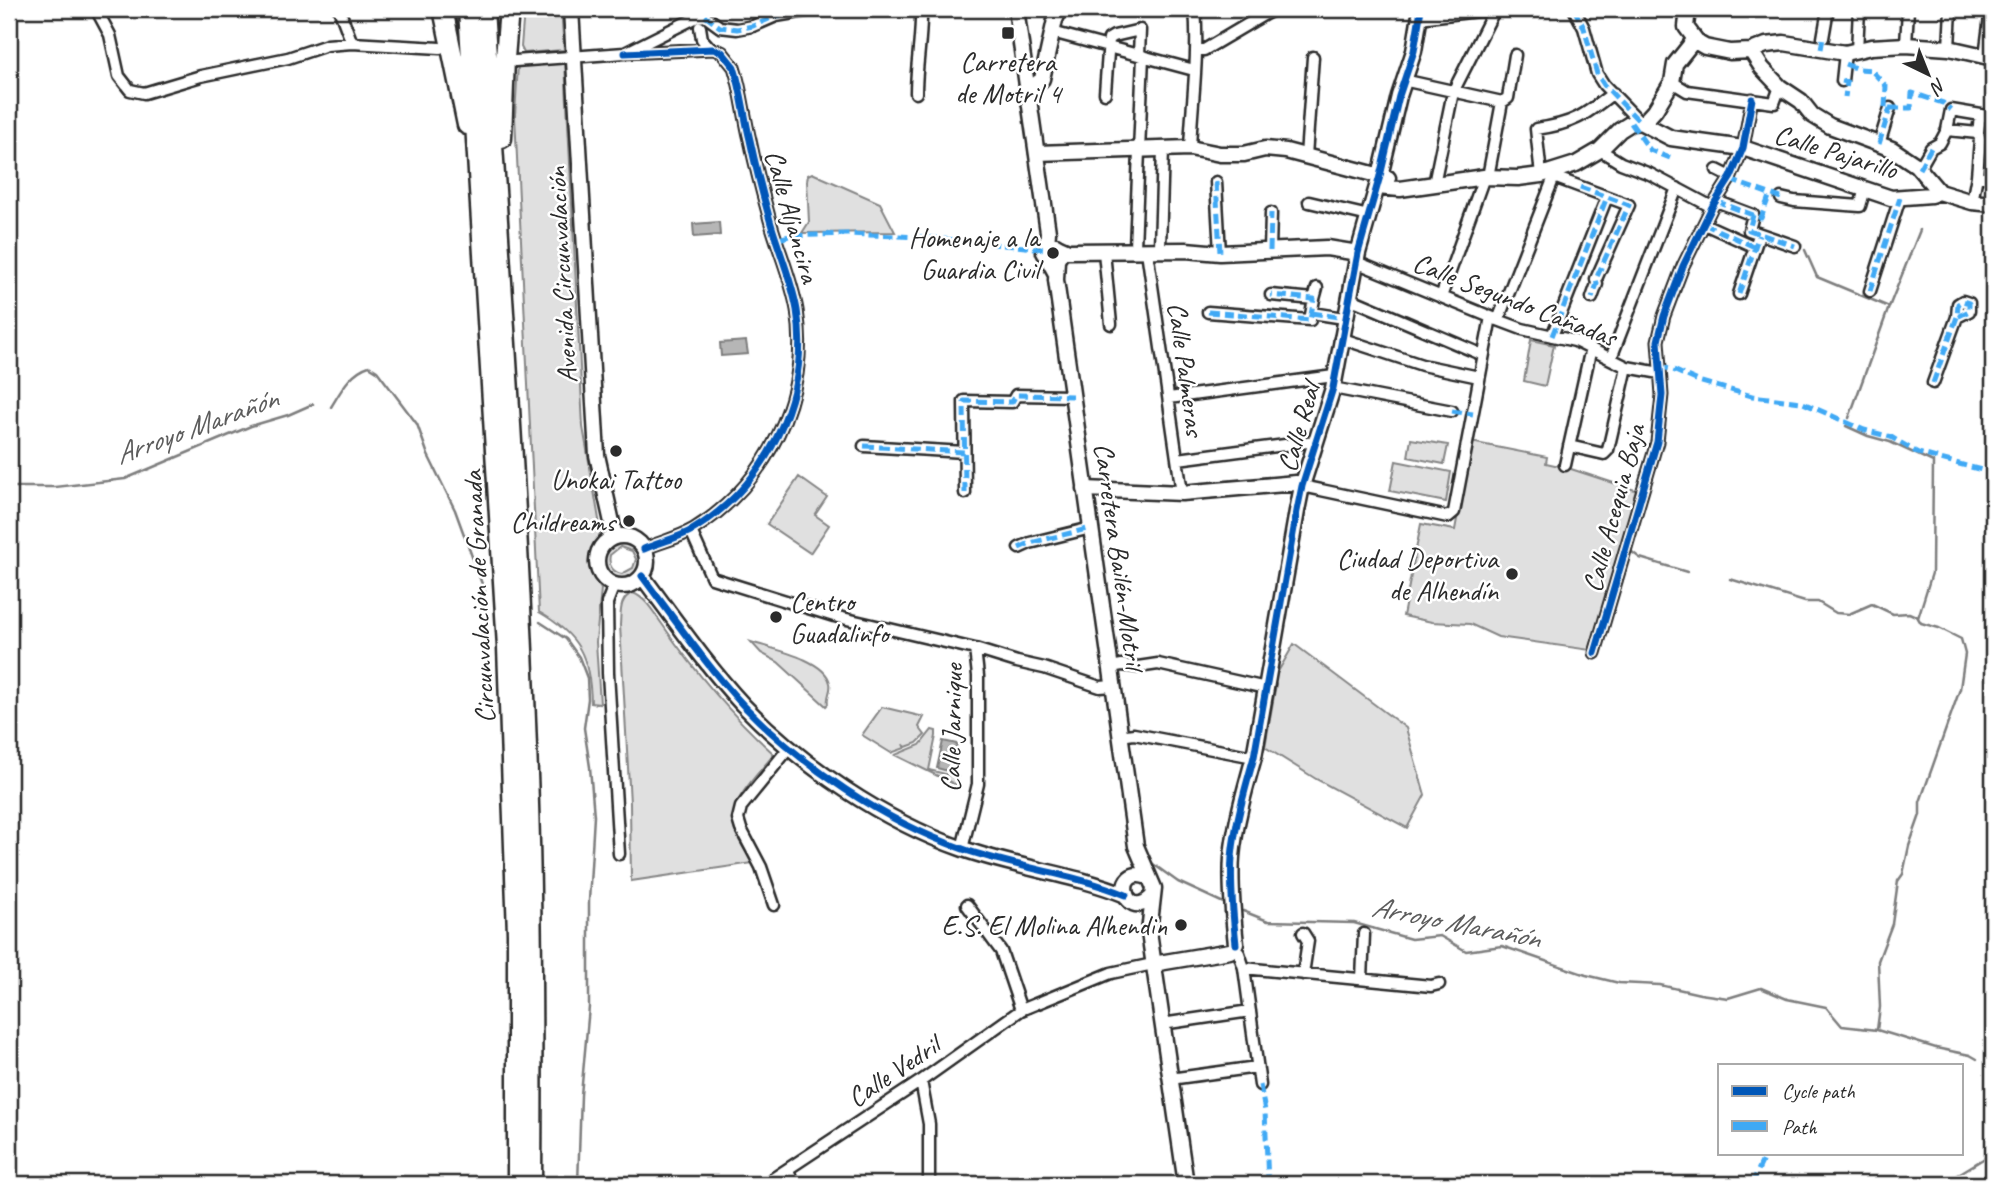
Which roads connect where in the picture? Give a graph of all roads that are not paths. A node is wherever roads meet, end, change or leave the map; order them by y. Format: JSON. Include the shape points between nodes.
{"nodes":[{"id":1,"x":96,"y":9,"type":"edge"},
{"id":2,"x":339,"y":9,"type":"edge"},
{"id":3,"x":443,"y":9,"type":"edge"},
{"id":4,"x":468,"y":9,"type":"edge"},
{"id":5,"x":484,"y":9,"type":"edge"},
{"id":6,"x":509,"y":9,"type":"edge"},
{"id":7,"x":571,"y":9,"type":"edge"},
{"id":8,"x":818,"y":9,"type":"edge"},
{"id":9,"x":921,"y":9,"type":"edge"},
{"id":10,"x":1016,"y":9,"type":"edge"},
{"id":11,"x":1060,"y":9,"type":"edge"},
{"id":12,"x":1195,"y":9,"type":"edge"},
{"id":13,"x":1288,"y":9,"type":"edge"},
{"id":14,"x":1495,"y":9,"type":"edge"},
{"id":15,"x":1574,"y":9,"type":"edge"},
{"id":16,"x":1688,"y":9,"type":"edge"},
{"id":17,"x":1828,"y":9,"type":"edge"},
{"id":18,"x":1859,"y":9,"type":"edge"},
{"id":19,"x":1908,"y":9,"type":"edge"},
{"id":20,"x":1951,"y":9,"type":"edge"},
{"id":21,"x":1991,"y":9,"type":"edge"},
{"id":22,"x":709,"y":12,"type":"edge"},
{"id":23,"x":1420,"y":13,"type":"edge"},
{"id":24,"x":687,"y":22,"type":"junction"},
{"id":25,"x":700,"y":27,"type":"junction"},
{"id":26,"x":1052,"y":32,"type":"junction"},
{"id":27,"x":1695,"y":38,"type":"junction"},
{"id":28,"x":702,"y":39,"type":"junction"},
{"id":29,"x":352,"y":43,"type":"junction"},
{"id":30,"x":1825,"y":44,"type":"junction"},
{"id":31,"x":1906,"y":45,"type":"junction"},
{"id":32,"x":1109,"y":47,"type":"junction"},
{"id":33,"x":440,"y":48,"type":"dead end"},
{"id":34,"x":710,"y":48,"type":"junction"},
{"id":35,"x":1949,"y":48,"type":"junction"},
{"id":36,"x":695,"y":50,"type":"junction"},
{"id":37,"x":1197,"y":50,"type":"junction"},
{"id":38,"x":1858,"y":50,"type":"junction"},
{"id":39,"x":1751,"y":51,"type":"junction"},
{"id":40,"x":625,"y":53,"type":"junction"},
{"id":41,"x":1515,"y":55,"type":"dead end"},
{"id":42,"x":574,"y":56,"type":"junction"},
{"id":43,"x":1141,"y":56,"type":"junction"},
{"id":44,"x":1313,"y":57,"type":"dead end"},
{"id":45,"x":1989,"y":57,"type":"edge"},
{"id":46,"x":515,"y":61,"type":"dead end"},
{"id":47,"x":1194,"y":70,"type":"junction"},
{"id":48,"x":1403,"y":80,"type":"junction"},
{"id":49,"x":1842,"y":81,"type":"dead end"},
{"id":50,"x":1027,"y":85,"type":"junction"},
{"id":51,"x":1670,"y":85,"type":"junction"},
{"id":52,"x":1780,"y":87,"type":"junction"},
{"id":53,"x":1453,"y":92,"type":"junction"},
{"id":54,"x":916,"y":93,"type":"dead end"},
{"id":55,"x":1105,"y":93,"type":"dead end"},
{"id":56,"x":1612,"y":93,"type":"junction"},
{"id":57,"x":1752,"y":99,"type":"junction"},
{"id":58,"x":1503,"y":102,"type":"junction"},
{"id":59,"x":1890,"y":108,"type":"dead end"},
{"id":60,"x":1980,"y":116,"type":"junction"},
{"id":61,"x":1993,"y":117,"type":"edge"},
{"id":62,"x":1640,"y":122,"type":"junction"},
{"id":63,"x":1947,"y":130,"type":"junction"},
{"id":64,"x":1978,"y":133,"type":"junction"},
{"id":65,"x":1879,"y":144,"type":"junction"},
{"id":66,"x":1190,"y":148,"type":"junction"},
{"id":67,"x":1743,"y":148,"type":"junction"},
{"id":68,"x":1139,"y":149,"type":"junction"},
{"id":69,"x":1163,"y":149,"type":"junction"},
{"id":70,"x":1600,"y":150,"type":"junction"},
{"id":71,"x":1037,"y":153,"type":"junction"},
{"id":72,"x":1306,"y":156,"type":"junction"},
{"id":73,"x":1919,"y":169,"type":"junction"},
{"id":74,"x":1717,"y":170,"type":"dead end"},
{"id":75,"x":1549,"y":175,"type":"junction"},
{"id":76,"x":1978,"y":176,"type":"junction"},
{"id":77,"x":1486,"y":177,"type":"junction"},
{"id":78,"x":1731,"y":177,"type":"junction"},
{"id":79,"x":1993,"y":178,"type":"edge"},
{"id":80,"x":1379,"y":181,"type":"junction"},
{"id":81,"x":1216,"y":182,"type":"dead end"},
{"id":82,"x":1434,"y":184,"type":"junction"},
{"id":83,"x":480,"y":188,"type":"junction"},
{"id":84,"x":1677,"y":188,"type":"junction"},
{"id":85,"x":1865,"y":189,"type":"junction"},
{"id":86,"x":1938,"y":192,"type":"junction"},
{"id":87,"x":1607,"y":197,"type":"junction"},
{"id":88,"x":1781,"y":198,"type":"dead end"},
{"id":89,"x":1900,"y":198,"type":"junction"},
{"id":90,"x":1308,"y":202,"type":"dead end"},
{"id":91,"x":1972,"y":202,"type":"junction"},
{"id":92,"x":496,"y":204,"type":"junction"},
{"id":93,"x":1714,"y":204,"type":"junction"},
{"id":94,"x":1993,"y":204,"type":"edge"},
{"id":95,"x":1270,"y":213,"type":"dead end"},
{"id":96,"x":1369,"y":216,"type":"junction"},
{"id":97,"x":1703,"y":224,"type":"junction"},
{"id":98,"x":1759,"y":235,"type":"junction"},
{"id":99,"x":1795,"y":246,"type":"dead end"},
{"id":100,"x":1755,"y":247,"type":"junction"},
{"id":101,"x":1147,"y":249,"type":"junction"},
{"id":102,"x":1270,"y":251,"type":"junction"},
{"id":103,"x":1055,"y":252,"type":"junction"},
{"id":104,"x":1104,"y":252,"type":"junction"},
{"id":105,"x":1220,"y":253,"type":"junction"},
{"id":106,"x":1357,"y":258,"type":"junction"},
{"id":107,"x":1870,"y":292,"type":"dead end"},
{"id":108,"x":1739,"y":294,"type":"dead end"},
{"id":109,"x":1271,"y":296,"type":"dead end"},
{"id":110,"x":1441,"y":297,"type":"junction"},
{"id":111,"x":1349,"y":298,"type":"junction"},
{"id":112,"x":1592,"y":298,"type":"dead end"},
{"id":113,"x":1208,"y":312,"type":"dead end"},
{"id":114,"x":1312,"y":313,"type":"junction"},
{"id":115,"x":1956,"y":317,"type":"dead end"},
{"id":116,"x":1344,"y":318,"type":"junction"},
{"id":117,"x":1494,"y":319,"type":"junction"},
{"id":118,"x":1111,"y":324,"type":"dead end"},
{"id":119,"x":1552,"y":336,"type":"junction"},
{"id":120,"x":1340,"y":338,"type":"junction"},
{"id":121,"x":1591,"y":348,"type":"junction"},
{"id":122,"x":1483,"y":355,"type":"junction"},
{"id":123,"x":1611,"y":358,"type":"junction"},
{"id":124,"x":1627,"y":367,"type":"junction"},
{"id":125,"x":1660,"y":373,"type":"junction"},
{"id":126,"x":1479,"y":377,"type":"junction"},
{"id":127,"x":1334,"y":382,"type":"junction"},
{"id":128,"x":1933,"y":383,"type":"dead end"},
{"id":129,"x":1072,"y":396,"type":"junction"},
{"id":130,"x":1169,"y":398,"type":"junction"},
{"id":131,"x":1452,"y":411,"type":"dead end"},
{"id":132,"x":1315,"y":441,"type":"junction"},
{"id":133,"x":864,"y":446,"type":"dead end"},
{"id":134,"x":1569,"y":446,"type":"junction"},
{"id":135,"x":964,"y":452,"type":"junction"},
{"id":136,"x":1178,"y":459,"type":"junction"},
{"id":137,"x":1565,"y":465,"type":"dead end"},
{"id":138,"x":1302,"y":486,"type":"junction"},
{"id":139,"x":1086,"y":489,"type":"junction"},
{"id":140,"x":965,"y":493,"type":"dead end"},
{"id":141,"x":1182,"y":493,"type":"junction"},
{"id":142,"x":1091,"y":528,"type":"junction"},
{"id":143,"x":691,"y":531,"type":"junction"},
{"id":144,"x":615,"y":536,"type":"junction"},
{"id":145,"x":1019,"y":548,"type":"dead end"},
{"id":146,"x":644,"y":549,"type":"junction"},
{"id":147,"x":642,"y":576,"type":"junction"},
{"id":148,"x":614,"y":585,"type":"junction"},
{"id":149,"x":975,"y":649,"type":"junction"},
{"id":150,"x":1595,"y":653,"type":"dead end"},
{"id":151,"x":1111,"y":667,"type":"junction"},
{"id":152,"x":1113,"y":685,"type":"junction"},
{"id":153,"x":1266,"y":688,"type":"junction"},
{"id":154,"x":1121,"y":736,"type":"junction"},
{"id":155,"x":789,"y":748,"type":"junction"},
{"id":156,"x":1254,"y":757,"type":"junction"},
{"id":157,"x":1136,"y":846,"type":"junction"},
{"id":158,"x":962,"y":849,"type":"junction"},
{"id":159,"x":619,"y":854,"type":"dead end"},
{"id":160,"x":1148,"y":877,"type":"junction"},
{"id":161,"x":1130,"y":889,"type":"junction"},
{"id":162,"x":1151,"y":898,"type":"junction"},
{"id":163,"x":774,"y":905,"type":"dead end"},
{"id":164,"x":967,"y":905,"type":"dead end"},
{"id":165,"x":1149,"y":932,"type":"junction"},
{"id":166,"x":1303,"y":933,"type":"dead end"},
{"id":167,"x":1364,"y":934,"type":"dead end"},
{"id":168,"x":1235,"y":949,"type":"junction"},
{"id":169,"x":1153,"y":964,"type":"junction"},
{"id":170,"x":1244,"y":968,"type":"junction"},
{"id":171,"x":1303,"y":974,"type":"junction"},
{"id":172,"x":1362,"y":979,"type":"junction"},
{"id":173,"x":1439,"y":984,"type":"dead end"},
{"id":174,"x":1021,"y":1010,"type":"junction"},
{"id":175,"x":1250,"y":1011,"type":"junction"},
{"id":176,"x":1162,"y":1024,"type":"junction"},
{"id":177,"x":1257,"y":1067,"type":"junction"},
{"id":178,"x":1170,"y":1079,"type":"junction"},
{"id":179,"x":921,"y":1082,"type":"junction"},
{"id":180,"x":1260,"y":1085,"type":"dead end"},
{"id":181,"x":788,"y":1169,"type":"junction"},
{"id":182,"x":517,"y":1184,"type":"edge"},
{"id":183,"x":532,"y":1184,"type":"edge"},
{"id":184,"x":765,"y":1184,"type":"edge"},
{"id":185,"x":793,"y":1184,"type":"edge"},
{"id":186,"x":929,"y":1184,"type":"edge"},
{"id":187,"x":1186,"y":1184,"type":"edge"}],
"edges":[{"from":1,"to":29,"type":"street","via":[[110,34],[119,76],[130,90],[144,93],[327,45]]},
{"from":2,"to":29,"type":"street"},
{"from":3,"to":83,"type":"highway"},
{"from":4,"to":83,"type":"highway","name":"Circunvalación de Granada"},
{"from":5,"to":92,"type":"highway","name":"Circunvalación de Granada"},
{"from":6,"to":92,"type":"highway","via":[[502,178]]},
{"from":7,"to":42,"type":"street","name":"Avenida Circunvalación"},
{"from":8,"to":22,"type":"street","via":[[737,29],[720,27]]},
{"from":9,"to":54,"type":"street"},
{"from":10,"to":50,"type":"street","name":"Carretera Bailén-Motril"},
{"from":11,"to":26,"type":"street"},
{"from":12,"to":37,"type":"street"},
{"from":13,"to":37,"type":"street","via":[[1273,10]]},
{"from":14,"to":23,"type":"street"},
{"from":14,"to":53,"type":"street"},
{"from":15,"to":56,"type":"street","via":[[1597,74]]},
{"from":16,"to":27,"type":"street","via":[[1686,27]]},
{"from":17,"to":30,"type":"street"},
{"from":18,"to":38,"type":"street"},
{"from":19,"to":31,"type":"street"},
{"from":20,"to":35,"type":"street"},
{"from":21,"to":45,"type":"street"},
{"from":22,"to":24,"type":"street"},
{"from":22,"to":25,"type":"street"},
{"from":23,"to":48,"type":"street","name":"Calle Real","via":[[1414,51]]},
{"from":24,"to":25,"type":"street"},
{"from":24,"to":40,"type":"street"},
{"from":25,"to":28,"type":"street"},
{"from":26,"to":32,"type":"street"},
{"from":26,"to":50,"type":"street","via":[[1042,79]]},
{"from":27,"to":39,"type":"street","via":[[1705,47]]},
{"from":27,"to":51,"type":"street","via":[[1675,64]]},
{"from":28,"to":34,"type":"street","name":"Calle Aljancira"},
{"from":28,"to":36,"type":"street"},
{"from":29,"to":33,"type":"street"},
{"from":30,"to":38,"type":"street"},
{"from":30,"to":39,"type":"street","via":[[1784,43]]},
{"from":31,"to":35,"type":"street"},
{"from":31,"to":38,"type":"street"},
{"from":32,"to":43,"type":"street"},
{"from":32,"to":43,"type":"street","via":[[1114,36],[1140,30]]},
{"from":32,"to":55,"type":"street"},
{"from":34,"to":36,"type":"street"},
{"from":34,"to":143,"type":"street","name":"Calle Aljancira","via":[[722,52],[737,78],[799,326],[793,395],[771,450],[736,496]]},
{"from":35,"to":45,"type":"street"},
{"from":36,"to":40,"type":"street"},
{"from":37,"to":47,"type":"street"},
{"from":38,"to":49,"type":"street"},
{"from":39,"to":52,"type":"street"},
{"from":40,"to":42,"type":"street"},
{"from":41,"to":58,"type":"street","via":[[1508,97]]},
{"from":42,"to":46,"type":"street"},
{"from":42,"to":144,"type":"street","name":"Avenida Circunvalación","via":[[597,455]]},
{"from":43,"to":47,"type":"street"},
{"from":43,"to":68,"type":"street"},
{"from":44,"to":72,"type":"street"},
{"from":47,"to":66,"type":"street"},
{"from":48,"to":53,"type":"street"},
{"from":48,"to":80,"type":"street","name":"Calle Real"},
{"from":50,"to":71,"type":"street","name":"Carretera Bailén-Motril"},
{"from":51,"to":57,"type":"street"},
{"from":51,"to":62,"type":"street","via":[[1655,110]]},
{"from":52,"to":57,"type":"street","via":[[1774,103]]},
{"from":52,"to":65,"type":"street","via":[[1830,126]]},
{"from":53,"to":58,"type":"street"},
{"from":53,"to":82,"type":"street"},
{"from":56,"to":62,"type":"street"},
{"from":56,"to":75,"type":"street","via":[[1574,121],[1536,129]]},
{"from":57,"to":67,"type":"street","name":"Calle Acequia Baja"},
{"from":58,"to":77,"type":"street"},
{"from":59,"to":65,"type":"street"},
{"from":60,"to":61,"type":"street"},
{"from":60,"to":63,"type":"street","via":[[1951,110]]},
{"from":60,"to":64,"type":"street"},
{"from":62,"to":67,"type":"street","name":"Calle Pajarillo","via":[[1671,138]]},
{"from":62,"to":70,"type":"street","via":[[1620,130]]},
{"from":63,"to":64,"type":"street"},
{"from":63,"to":73,"type":"street"},
{"from":64,"to":76,"type":"street"},
{"from":65,"to":73,"type":"street"},
{"from":66,"to":69,"type":"street"},
{"from":66,"to":72,"type":"street","via":[[1220,154],[1265,149]]},
{"from":67,"to":78,"type":"street","name":"Calle Acequia Baja"},
{"from":67,"to":85,"type":"street","name":"Calle Pajarillo"},
{"from":68,"to":69,"type":"street"},
{"from":68,"to":71,"type":"street"},
{"from":68,"to":101,"type":"street"},
{"from":69,"to":101,"type":"street"},
{"from":70,"to":75,"type":"street"},
{"from":70,"to":84,"type":"street"},
{"from":71,"to":103,"type":"street","name":"Carretera Bailén-Motril"},
{"from":72,"to":80,"type":"street"},
{"from":73,"to":86,"type":"street"},
{"from":74,"to":78,"type":"street"},
{"from":75,"to":77,"type":"street"},
{"from":75,"to":87,"type":"street"},
{"from":75,"to":117,"type":"street"},
{"from":76,"to":79,"type":"street"},
{"from":76,"to":91,"type":"street"},
{"from":77,"to":82,"type":"street"},
{"from":77,"to":110,"type":"street"},
{"from":78,"to":93,"type":"street","name":"Calle Acequia Baja"},
{"from":80,"to":82,"type":"street","via":[[1400,189]]},
{"from":80,"to":96,"type":"street","name":"Calle Real"},
{"from":81,"to":105,"type":"street"},
{"from":83,"to":182,"type":"highway","name":"Circunvalación de Granada","via":[[512,756]]},
{"from":84,"to":93,"type":"street"},
{"from":84,"to":123,"type":"street"},
{"from":85,"to":88,"type":"street","via":[[1860,206]]},
{"from":85,"to":89,"type":"street","name":"Calle Pajarillo"},
{"from":86,"to":89,"type":"street","name":"Calle Pajarillo"},
{"from":86,"to":91,"type":"street"},
{"from":87,"to":112,"type":"street","via":[[1629,205]]},
{"from":87,"to":119,"type":"street"},
{"from":89,"to":107,"type":"street"},
{"from":90,"to":96,"type":"street"},
{"from":91,"to":94,"type":"street"},
{"from":92,"to":183,"type":"highway","name":"Circunvalación de Granada","via":[[527,747]]},
{"from":93,"to":97,"type":"street","name":"Calle Acequia Baja"},
{"from":93,"to":98,"type":"street","via":[[1753,215],[1749,230]]},
{"from":95,"to":102,"type":"street"},
{"from":96,"to":106,"type":"street","name":"Calle Real"},
{"from":97,"to":100,"type":"street"},
{"from":97,"to":125,"type":"street","name":"Calle Acequia Baja","via":[[1664,316],[1658,341]]},
{"from":98,"to":99,"type":"street"},
{"from":98,"to":100,"type":"street"},
{"from":100,"to":108,"type":"street"},
{"from":101,"to":104,"type":"street"},
{"from":101,"to":105,"type":"street"},
{"from":101,"to":130,"type":"street","name":"Calle Palmeras"},
{"from":102,"to":105,"type":"street"},
{"from":102,"to":106,"type":"street","via":[[1327,248]]},
{"from":103,"to":104,"type":"street"},
{"from":103,"to":129,"type":"street","name":"Carretera Bailén-Motril"},
{"from":104,"to":118,"type":"street"},
{"from":106,"to":110,"type":"street","name":"Calle Segundo Cañadas"},
{"from":106,"to":111,"type":"street","name":"Calle Real"},
{"from":109,"to":114,"type":"street","via":[[1316,294]]},
{"from":110,"to":117,"type":"street","name":"Calle Segundo Cañadas"},
{"from":111,"to":116,"type":"street","name":"Calle Real"},
{"from":111,"to":122,"type":"street"},
{"from":113,"to":114,"type":"street","via":[[1310,320]]},
{"from":114,"to":116,"type":"street"},
{"from":115,"to":128,"type":"street"},
{"from":116,"to":120,"type":"street","name":"Calle Real"},
{"from":117,"to":119,"type":"street","name":"Calle Segundo Cañadas"},
{"from":117,"to":122,"type":"street"},
{"from":119,"to":121,"type":"street","name":"Calle Segundo Cañadas"},
{"from":120,"to":126,"type":"street","via":[[1422,365]]},
{"from":120,"to":127,"type":"street","name":"Calle Real"},
{"from":121,"to":123,"type":"street","name":"Calle Segundo Cañadas"},
{"from":121,"to":134,"type":"street"},
{"from":122,"to":126,"type":"street"},
{"from":123,"to":124,"type":"street","name":"Calle Segundo Cañadas"},
{"from":124,"to":125,"type":"street","name":"Calle Segundo Cañadas"},
{"from":124,"to":134,"type":"street","via":[[1608,450],[1605,454]]},
{"from":125,"to":150,"type":"street","name":"Calle Acequia Baja","via":[[1657,442]]},
{"from":126,"to":138,"type":"street","via":[[1454,512],[1448,517]]},
{"from":127,"to":130,"type":"street"},
{"from":127,"to":131,"type":"street"},
{"from":127,"to":132,"type":"street","name":"Calle Real"},
{"from":129,"to":135,"type":"street","via":[[1016,395],[1012,402],[964,401]]},
{"from":129,"to":139,"type":"street","name":"Carretera Bailén-Motril"},
{"from":130,"to":136,"type":"street","name":"Calle Palmeras"},
{"from":132,"to":136,"type":"street"},
{"from":132,"to":138,"type":"street","name":"Calle Real"},
{"from":133,"to":135,"type":"street"},
{"from":134,"to":137,"type":"street"},
{"from":135,"to":140,"type":"street"},
{"from":136,"to":141,"type":"street","name":"Calle Palmeras"},
{"from":138,"to":141,"type":"street"},
{"from":138,"to":153,"type":"street","name":"Calle Real"},
{"from":139,"to":141,"type":"street"},
{"from":139,"to":142,"type":"street","name":"Carretera Bailén-Motril"},
{"from":142,"to":145,"type":"street"},
{"from":142,"to":151,"type":"street","name":"Carretera Bailén-Motril"},
{"from":143,"to":146,"type":"street","name":"Calle Aljancira"},
{"from":143,"to":149,"type":"street","via":[[712,578],[834,616]]},
{"from":144,"to":146,"type":"street","via":[[629,536]]},
{"from":144,"to":148,"type":"street","via":[[603,544],[597,556],[598,571]]},
{"from":146,"to":147,"type":"street","via":[[647,563]]},
{"from":147,"to":148,"type":"street","via":[[629,585]]},
{"from":147,"to":155,"type":"street","via":[[724,683]]},
{"from":148,"to":159,"type":"street","via":[[607,603],[608,673]]},
{"from":149,"to":152,"type":"street","via":[[1100,687]]},
{"from":149,"to":158,"type":"street","name":"Calle Jarnique","via":[[978,783]]},
{"from":151,"to":152,"type":"street","name":"Carretera Bailén-Motril"},
{"from":151,"to":153,"type":"street","via":[[1158,664]]},
{"from":152,"to":154,"type":"street","name":"Carretera Bailén-Motril"},
{"from":153,"to":156,"type":"street","name":"Calle Real"},
{"from":154,"to":156,"type":"street","via":[[1134,734]]},
{"from":154,"to":157,"type":"street","name":"Carretera Bailén-Motril"},
{"from":155,"to":158,"type":"street","via":[[857,797]]},
{"from":155,"to":163,"type":"street","via":[[741,807],[738,819]]},
{"from":156,"to":168,"type":"street","name":"Calle Real","via":[[1232,857]]},
{"from":157,"to":160,"type":"street","name":"Carretera Bailén-Motril"},
{"from":157,"to":161,"type":"street","name":"Carretera Bailén-Motril"},
{"from":158,"to":161,"type":"street","via":[[1102,886]]},
{"from":160,"to":161,"type":"street","via":[[1139,875]]},
{"from":160,"to":162,"type":"street","via":[[1154,888]]},
{"from":161,"to":162,"type":"street","via":[[1144,903]]},
{"from":161,"to":165,"type":"street"},
{"from":162,"to":165,"type":"street"},
{"from":164,"to":174,"type":"street","via":[[1001,951]]},
{"from":165,"to":169,"type":"street"},
{"from":166,"to":171,"type":"street","via":[[1308,941]]},
{"from":167,"to":172,"type":"street"},
{"from":168,"to":169,"type":"street"},
{"from":168,"to":170,"type":"street"},
{"from":169,"to":174,"type":"street","name":"Calle Vedril","via":[[1111,973]]},
{"from":169,"to":176,"type":"street"},
{"from":170,"to":171,"type":"street"},
{"from":170,"to":175,"type":"street"},
{"from":171,"to":172,"type":"street"},
{"from":172,"to":173,"type":"street"},
{"from":174,"to":179,"type":"street","name":"Calle Vedril"},
{"from":175,"to":176,"type":"street"},
{"from":175,"to":177,"type":"street"},
{"from":176,"to":178,"type":"street"},
{"from":177,"to":178,"type":"street"},
{"from":177,"to":180,"type":"street"},
{"from":178,"to":187,"type":"street"},
{"from":179,"to":181,"type":"street","name":"Calle Vedril"},
{"from":179,"to":186,"type":"street","via":[[929,1124]]},
{"from":181,"to":184,"type":"street","name":"Calle Vedril"},
{"from":181,"to":185,"type":"street"}]}
